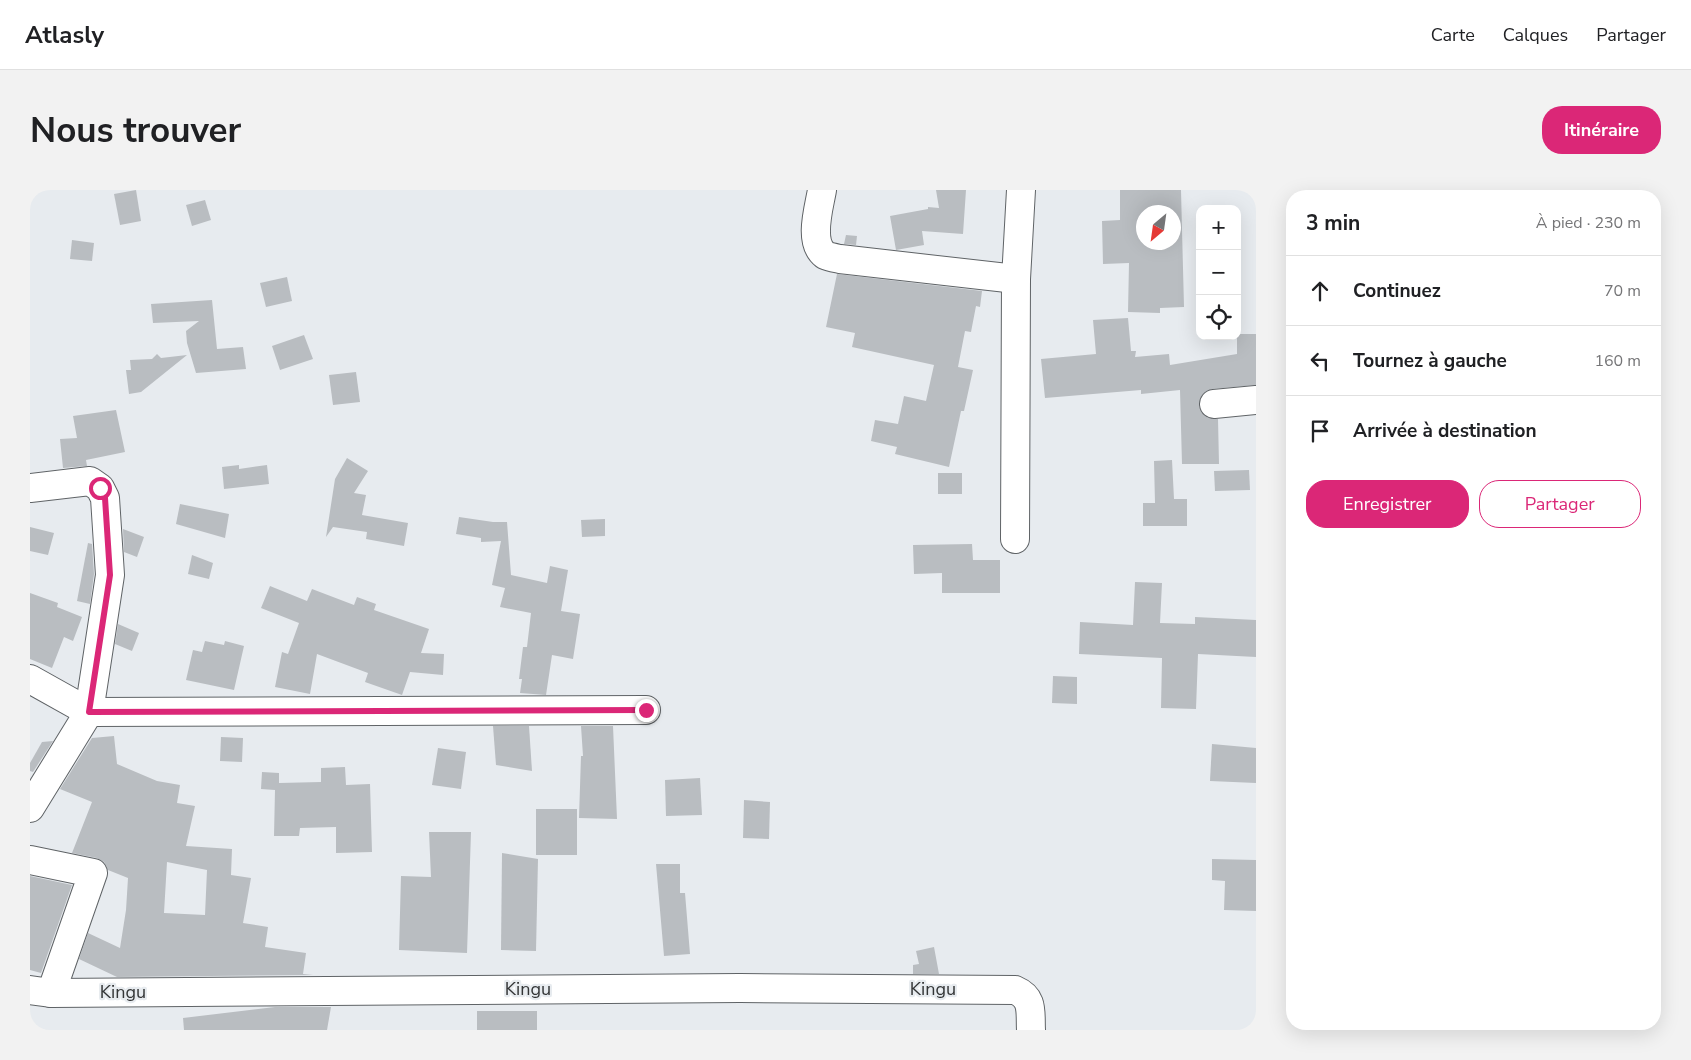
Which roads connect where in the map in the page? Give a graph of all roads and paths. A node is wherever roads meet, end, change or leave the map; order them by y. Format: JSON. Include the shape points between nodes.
{"nodes":[{"id":1,"x":822,"y":190,"type":"edge"},
{"id":2,"x":1021,"y":190,"type":"edge"},
{"id":3,"x":1016,"y":279,"type":"junction"},
{"id":4,"x":1256,"y":400,"type":"edge"},
{"id":5,"x":1214,"y":404,"type":"dead end"},
{"id":6,"x":30,"y":488,"type":"edge"},
{"id":7,"x":1015,"y":539,"type":"dead end"},
{"id":8,"x":30,"y":679,"type":"edge"},
{"id":9,"x":646,"y":710,"type":"dead end"},
{"id":10,"x":89,"y":712,"type":"junction"},
{"id":11,"x":30,"y":808,"type":"edge"},
{"id":12,"x":30,"y":860,"type":"edge"},
{"id":13,"x":40,"y":992,"type":"edge"},
{"id":14,"x":1031,"y":1030,"type":"edge"}],
"edges":[{"from":1,"to":3,"type":"street","via":[[815,235],[817,248],[826,256]]},
{"from":2,"to":3,"type":"street"},
{"from":3,"to":7,"type":"street"},
{"from":4,"to":5,"type":"street"},
{"from":6,"to":10,"type":"street","via":[[90,481],[100,488],[105,498],[110,575]]},
{"from":8,"to":10,"type":"street"},
{"from":9,"to":10,"type":"street"},
{"from":10,"to":11,"type":"street"},
{"from":12,"to":13,"type":"street","via":[[93,874]]},
{"from":13,"to":14,"type":"street","name":"Kingu","via":[[750,988],[1014,990],[1024,994],[1030,1002]]}]}
